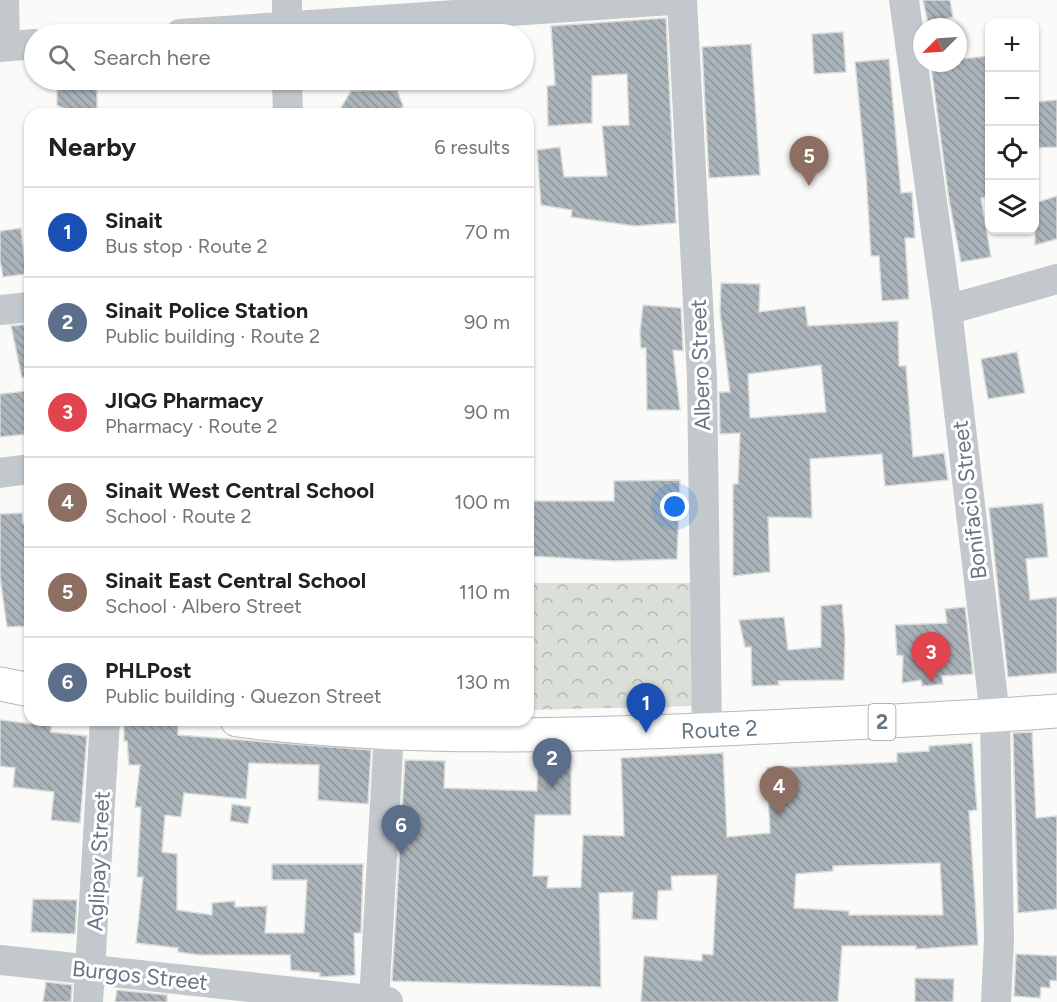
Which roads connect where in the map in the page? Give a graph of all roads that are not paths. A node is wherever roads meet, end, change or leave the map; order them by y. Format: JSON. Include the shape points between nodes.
{"nodes":[{"id":1,"x":4,"y":0,"type":"edge"},
{"id":2,"x":671,"y":0,"type":"edge"},
{"id":3,"x":682,"y":0,"type":"edge"},
{"id":4,"x":904,"y":0,"type":"edge"},
{"id":5,"x":287,"y":21,"type":"edge"},
{"id":6,"x":262,"y":24,"type":"edge"},
{"id":7,"x":24,"y":45,"type":"edge"},
{"id":8,"x":2,"y":47,"type":"edge"},
{"id":9,"x":288,"y":90,"type":"edge"},
{"id":10,"x":288,"y":108,"type":"edge"},
{"id":11,"x":1057,"y":279,"type":"edge"},
{"id":12,"x":24,"y":308,"type":"edge"},
{"id":13,"x":0,"y":310,"type":"edge"},
{"id":14,"x":947,"y":310,"type":"junction"},
{"id":15,"x":24,"y":470,"type":"edge"},
{"id":16,"x":0,"y":473,"type":"edge"},
{"id":17,"x":0,"y":684,"type":"edge"},
{"id":18,"x":24,"y":689,"type":"edge"},
{"id":19,"x":1057,"y":711,"type":"edge"},
{"id":20,"x":995,"y":716,"type":"junction"},
{"id":21,"x":105,"y":726,"type":"edge"},
{"id":22,"x":321,"y":726,"type":"edge"},
{"id":23,"x":707,"y":730,"type":"junction"},
{"id":24,"x":389,"y":732,"type":"junction"},
{"id":25,"x":0,"y":960,"type":"edge"},
{"id":26,"x":92,"y":970,"type":"junction"},
{"id":27,"x":88,"y":1002,"type":"edge"},
{"id":28,"x":379,"y":1002,"type":"edge"},
{"id":29,"x":996,"y":1002,"type":"edge"}],
"edges":[{"from":1,"to":8,"type":"street"},
{"from":2,"to":5,"type":"street"},
{"from":3,"to":23,"type":"street","name":"Albero Street","via":[[702,379]]},
{"from":4,"to":14,"type":"street","name":"Bonifacio Street"},
{"from":5,"to":6,"type":"street"},
{"from":7,"to":8,"type":"street"},
{"from":9,"to":10,"type":"street"},
{"from":11,"to":14,"type":"street"},
{"from":12,"to":13,"type":"street"},
{"from":14,"to":20,"type":"street","name":"Bonifacio Street"},
{"from":15,"to":16,"type":"street"},
{"from":17,"to":18,"type":"highway"},
{"from":19,"to":20,"type":"highway","name":"Route 2","number":"2"},
{"from":20,"to":23,"type":"highway","name":"Route 2","number":"2"},
{"from":20,"to":29,"type":"street","name":"Bonifacio Street","via":[[999,940]]},
{"from":21,"to":26,"type":"street","name":"Aglipay Street"},
{"from":22,"to":24,"type":"highway","name":"Route 2","number":"2"},
{"from":23,"to":24,"type":"highway","name":"Route 2","number":"2","via":[[519,737]]},
{"from":24,"to":28,"type":"street"},
{"from":25,"to":26,"type":"street","name":"Burgos Street"},
{"from":26,"to":27,"type":"street","name":"Aglipay Street"},
{"from":26,"to":28,"type":"street","name":"Burgos Street"}]}
